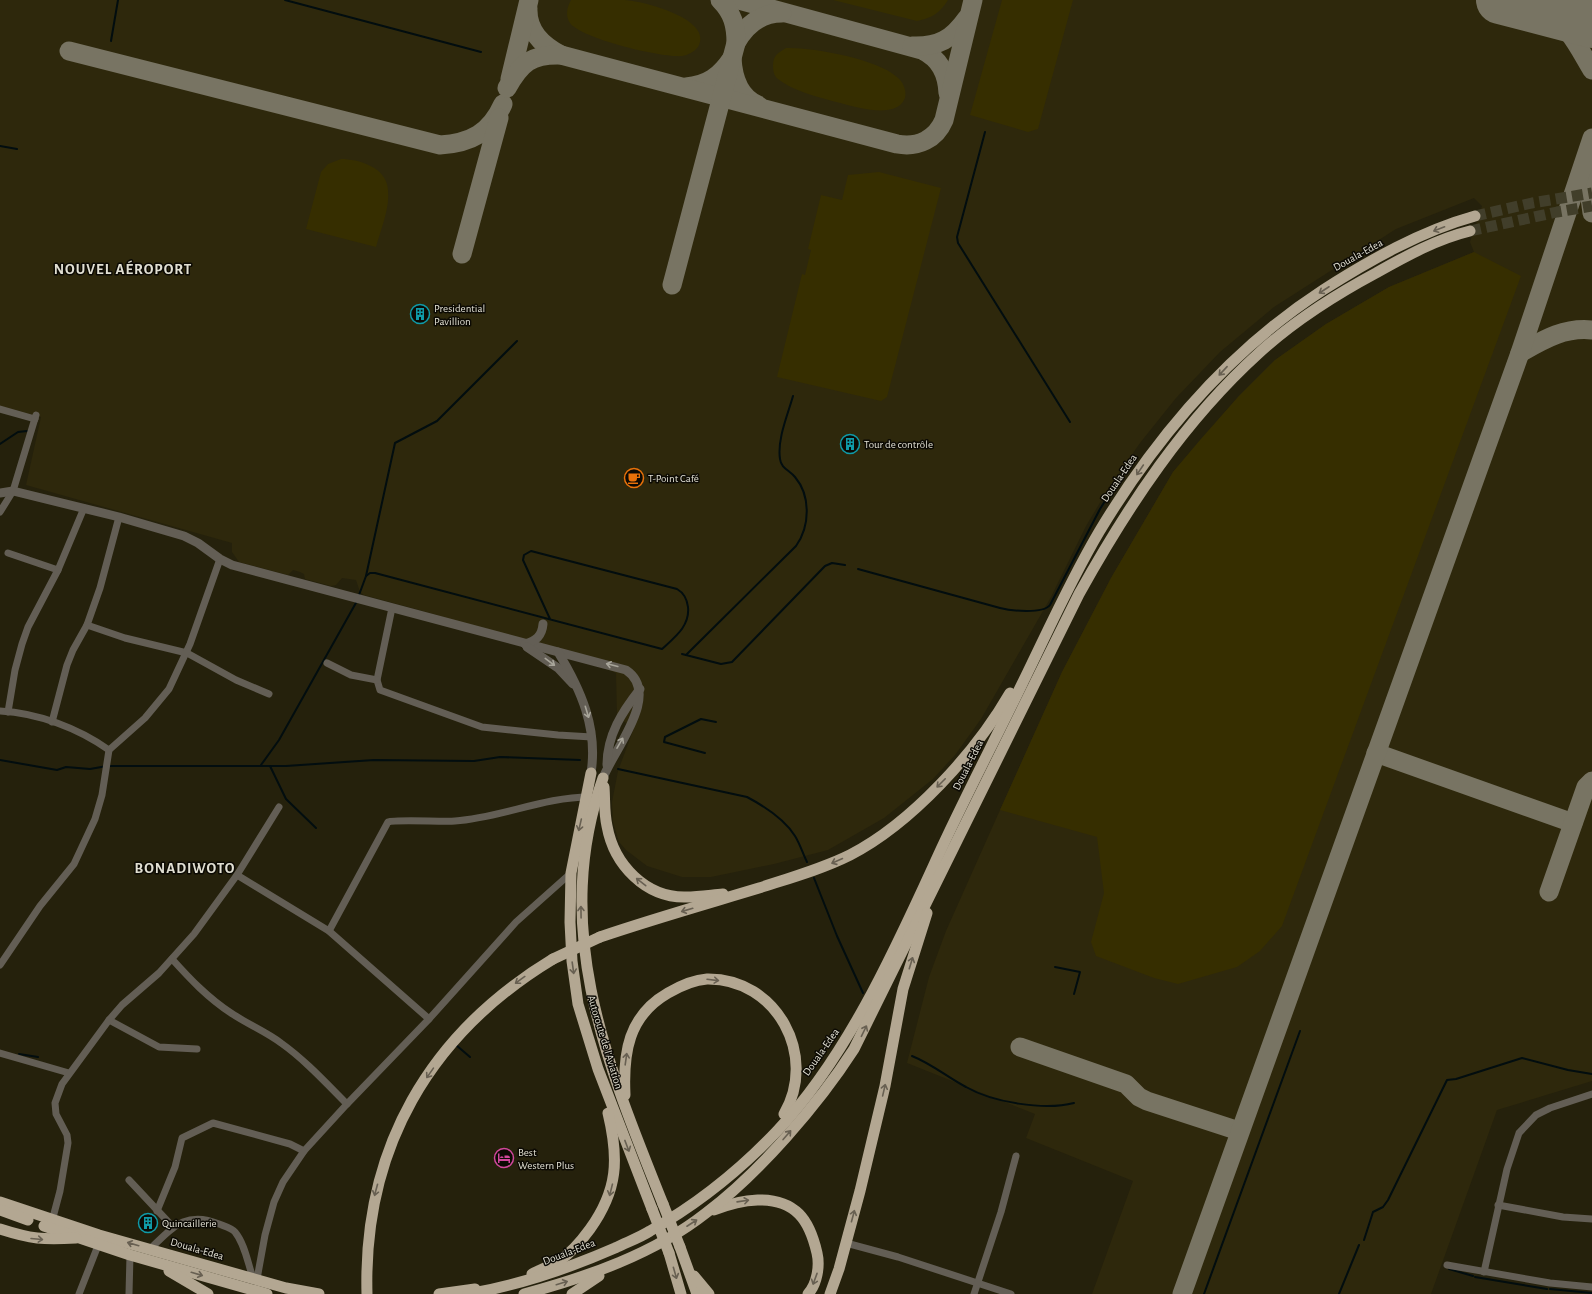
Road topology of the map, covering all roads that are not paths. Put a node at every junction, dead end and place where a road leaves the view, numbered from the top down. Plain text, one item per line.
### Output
1 (1476, 216) tunnel mouth
2 (1470, 231) tunnel mouth
3 (0, 409) edge
4 (13, 491) junction
5 (0, 493) edge
6 (84, 508) junction
7 (0, 512) edge
8 (120, 517) junction
9 (8, 553) dead end
10 (220, 559) junction
11 (58, 570) junction
12 (392, 608) junction
13 (543, 624) dead end
14 (1050, 625) junction
15 (86, 626) junction
16 (521, 643) junction
17 (558, 652) junction
18 (187, 653) junction
19 (327, 663) dead end
20 (377, 680) junction
21 (640, 689) junction
22 (269, 694) dead end
23 (581, 694) junction
24 (0, 711) edge
25 (8, 712) junction
26 (52, 722) junction
27 (592, 737) junction
28 (109, 750) junction
29 (591, 773) joint
30 (605, 773) junction
31 (592, 797) junction
32 (279, 807) dead end
33 (571, 873) junction
34 (237, 875) junction
35 (938, 881) junction
36 (746, 892) junction
37 (329, 931) junction
38 (172, 960) junction
39 (0, 965) edge
40 (429, 1019) junction
41 (109, 1020) junction
42 (197, 1049) dead end
43 (0, 1053) edge
44 (598, 1069) junction
45 (69, 1073) junction
46 (1592, 1094) edge
47 (346, 1104) junction
48 (626, 1112) junction
49 (304, 1151) junction
50 (1016, 1156) dead end
51 (745, 1163) junction
52 (129, 1180) dead end
53 (0, 1202) edge
54 (1498, 1205) junction
55 (0, 1210) edge
56 (157, 1212) junction
57 (706, 1214) junction
58 (1592, 1219) edge
59 (52, 1220) junction
60 (173, 1227) junction
61 (0, 1229) edge
62 (82, 1238) junction
63 (99, 1243) junction
64 (846, 1244) junction
65 (150, 1249) junction
66 (130, 1255) junction
67 (632, 1257) junction
68 (157, 1263) junction
69 (1447, 1265) dead end
70 (690, 1271) junction
71 (1484, 1272) junction
72 (255, 1279) junction
73 (977, 1283) junction
74 (1592, 1287) edge
75 (79, 1294) edge
76 (129, 1294) edge
77 (208, 1294) edge
78 (267, 1294) edge
79 (319, 1294) edge
80 (367, 1294) edge
81 (439, 1294) edge
82 (468, 1294) edge
83 (524, 1294) edge
84 (572, 1294) edge
85 (681, 1294) edge
86 (697, 1294) edge
87 (709, 1294) edge
88 (808, 1294) edge
89 (830, 1294) edge
90 (974, 1294) edge
91 (1011, 1294) edge

1 -> 14 highway, Douala-Edea
2 - 35 highway
3 - 4 street
4 - 5 street
4 - 6 street
4 - 7 street
6 - 8 street
6 - 11 street
8 - 10 street
8 - 15 street
9 - 11 street
10 - 12 street
10 - 18 street
11 - 25 street
12 - 16 street
12 - 20 street
13 - 16 street
14 -> 36 highway
14 - 51 highway, Douala-Edea
15 - 18 street
15 - 26 street
16 - 17 street
16 -> 23 street
21 -> 17 street
17 - 23 street, Autoroute de l'Aviation
18 - 22 street
18 - 28 street
19 - 20 street
20 - 27 street
30 -> 21 street, Autoroute de l'Aviation
21 - 30 street
23 -> 27 street, Autoroute de l'Aviation
24 - 25 street
25 - 26 street
26 - 28 street
27 - 29 street, Autoroute de l'Aviation
28 - 39 street
29 - 31 highway, Autoroute de l'Aviation
30 - 31 highway, Autoroute de l'Aviation
36 -> 30 highway
31 -> 33 highway, Autoroute de l'Aviation
31 - 37 street
48 -> 31 highway, Autoroute de l'Aviation
32 - 34 street
33 - 40 street
33 -> 44 highway, Autoroute de l'Aviation
34 - 37 street
34 - 38 street
57 -> 35 highway
64 -> 35 highway
36 -> 80 highway, bridge
37 - 40 street
38 - 41 street
38 - 47 street
40 - 47 street
41 - 42 street
41 - 45 street
43 - 45 street
44 -> 81 highway
44 -> 85 highway, Autoroute de l'Aviation, bridge
45 - 59 street
46 - 54 street
47 - 49 street
48 -> 51 highway
48 - 70 highway, Autoroute de l'Aviation, bridge
49 - 56 street
49 - 72 street
50 - 73 street
51 - 82 highway, Douala-Edea
52 - 56 street
53 - 59 highway, Douala-Edea
54 - 58 street
54 - 71 street
55 - 62 highway
56 - 60 street
67 -> 57 highway
57 -> 88 highway
65 -> 59 highway, Douala-Edea
60 - 65 street
60 - 72 street
61 -> 62 highway
62 - 63 highway
63 - 66 highway
63 - 75 street
64 - 73 street
64 - 89 highway
65 - 72 highway, Douala-Edea
66 - 68 highway
66 - 76 street
83 -> 67 highway
67 - 84 highway
68 - 77 highway
68 -> 78 highway
69 - 71 street
70 - 86 highway, Autoroute de l'Aviation
70 - 87 highway
71 - 74 street
72 - 79 highway, Douala-Edea
73 - 90 street
73 - 91 street

